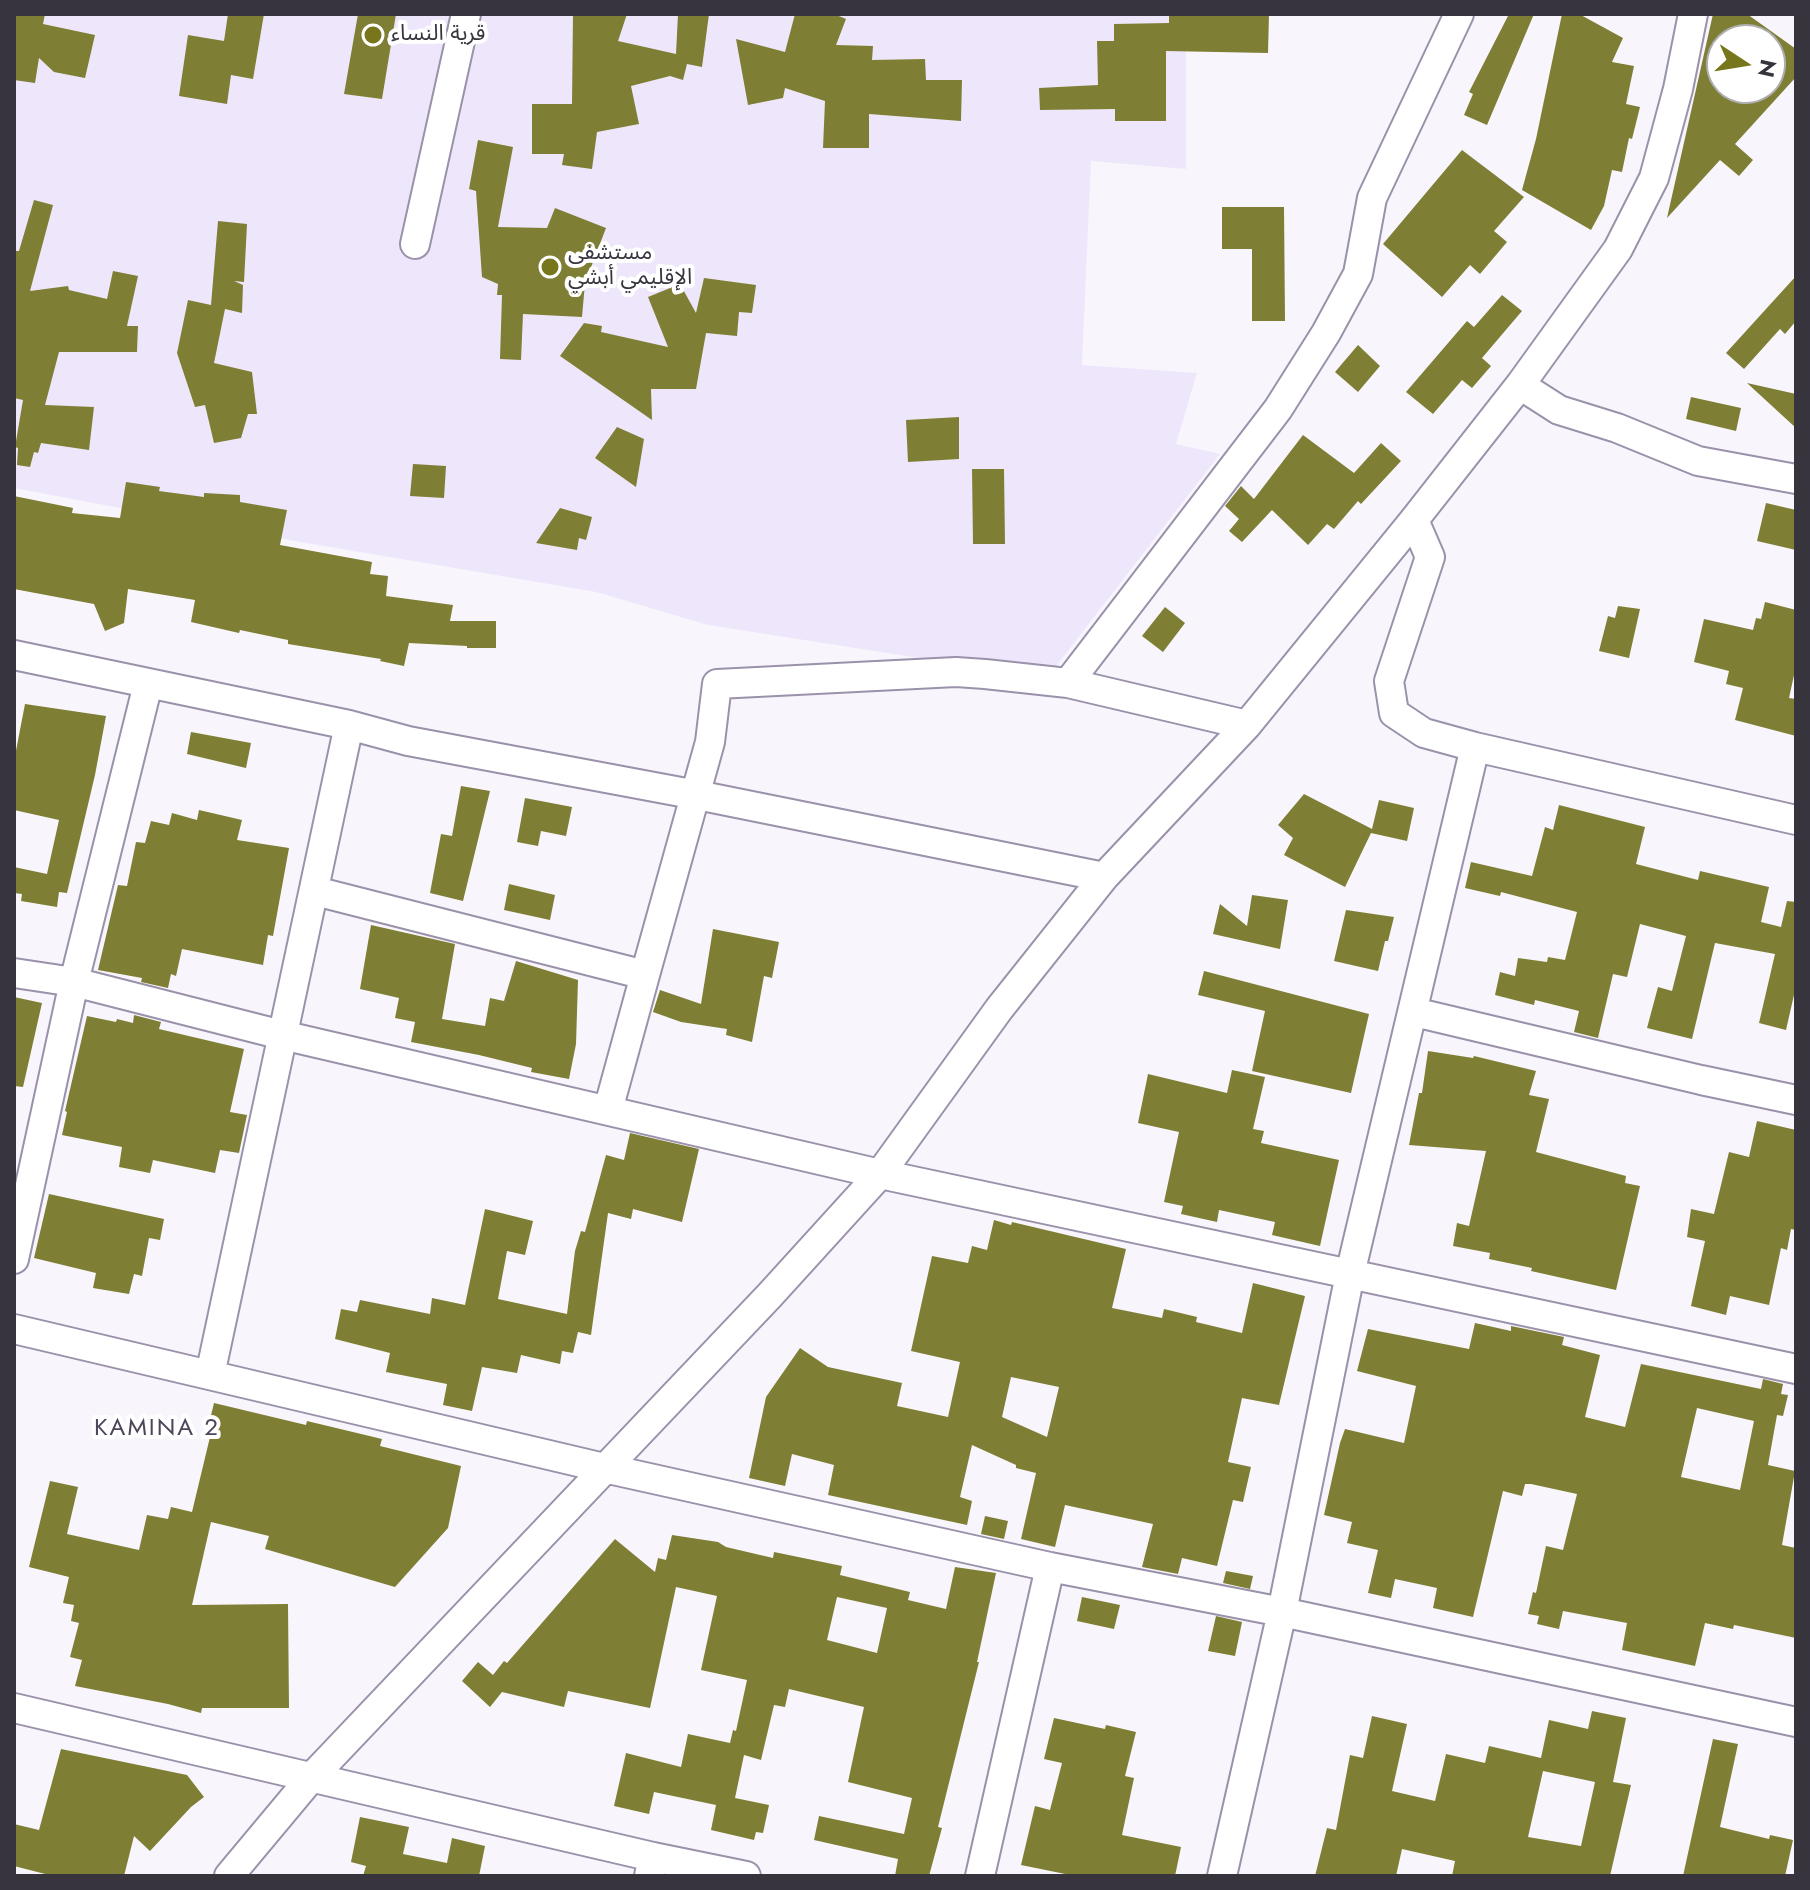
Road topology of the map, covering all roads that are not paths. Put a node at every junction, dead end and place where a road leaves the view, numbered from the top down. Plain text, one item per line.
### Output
1 (466, 14) edge
2 (1459, 14) edge
3 (1693, 14) edge
4 (415, 244) dead end
5 (1520, 385) junction
6 (1796, 479) edge
7 (1414, 520) junction
8 (14, 655) edge
9 (1068, 683) junction
10 (148, 684) junction
11 (349, 725) junction
12 (1247, 725) junction
13 (1475, 747) junction
14 (697, 795) junction
15 (1796, 820) edge
16 (1104, 877) junction
17 (315, 891) junction
18 (14, 973) edge
19 (645, 975) junction
20 (74, 982) junction
21 (1414, 1012) junction
22 (282, 1035) junction
23 (1796, 1100) edge
24 (608, 1110) junction
25 (880, 1174) junction
26 (14, 1259) edge
27 (1350, 1274) junction
28 (14, 1329) edge
29 (1796, 1369) edge
30 (210, 1375) junction
31 (604, 1468) junction
32 (1050, 1567) junction
33 (1282, 1612) junction
34 (14, 1708) edge
35 (1796, 1722) edge
36 (310, 1779) junction
37 (651, 1867) edge
38 (229, 1876) edge
39 (746, 1876) edge
40 (980, 1876) edge
41 (1222, 1876) edge

1 - 4 street
2 - 9 street
3 - 5 street
5 - 6 street
5 - 7 street
7 - 12 street
7 - 13 street
8 - 10 street
9 - 12 street
9 - 14 street
10 - 11 street
10 - 20 street
11 - 14 street
11 - 17 street
12 - 16 street
13 - 15 street
13 - 21 street
14 - 16 street
14 - 19 street
16 - 25 street
17 - 19 street
17 - 22 street
18 - 20 street
19 - 24 street
20 - 22 street
20 - 26 street
21 - 23 street
21 - 27 street
22 - 24 street
22 - 30 street
24 - 25 street
25 - 27 street
25 - 31 street
27 - 29 street
27 - 33 street
28 - 30 street
30 - 31 street
31 - 32 street
31 - 36 street
32 - 33 street
32 - 40 street
33 - 35 street
33 - 41 street
34 - 36 street
36 - 37 street
36 - 38 street
37 - 39 street

